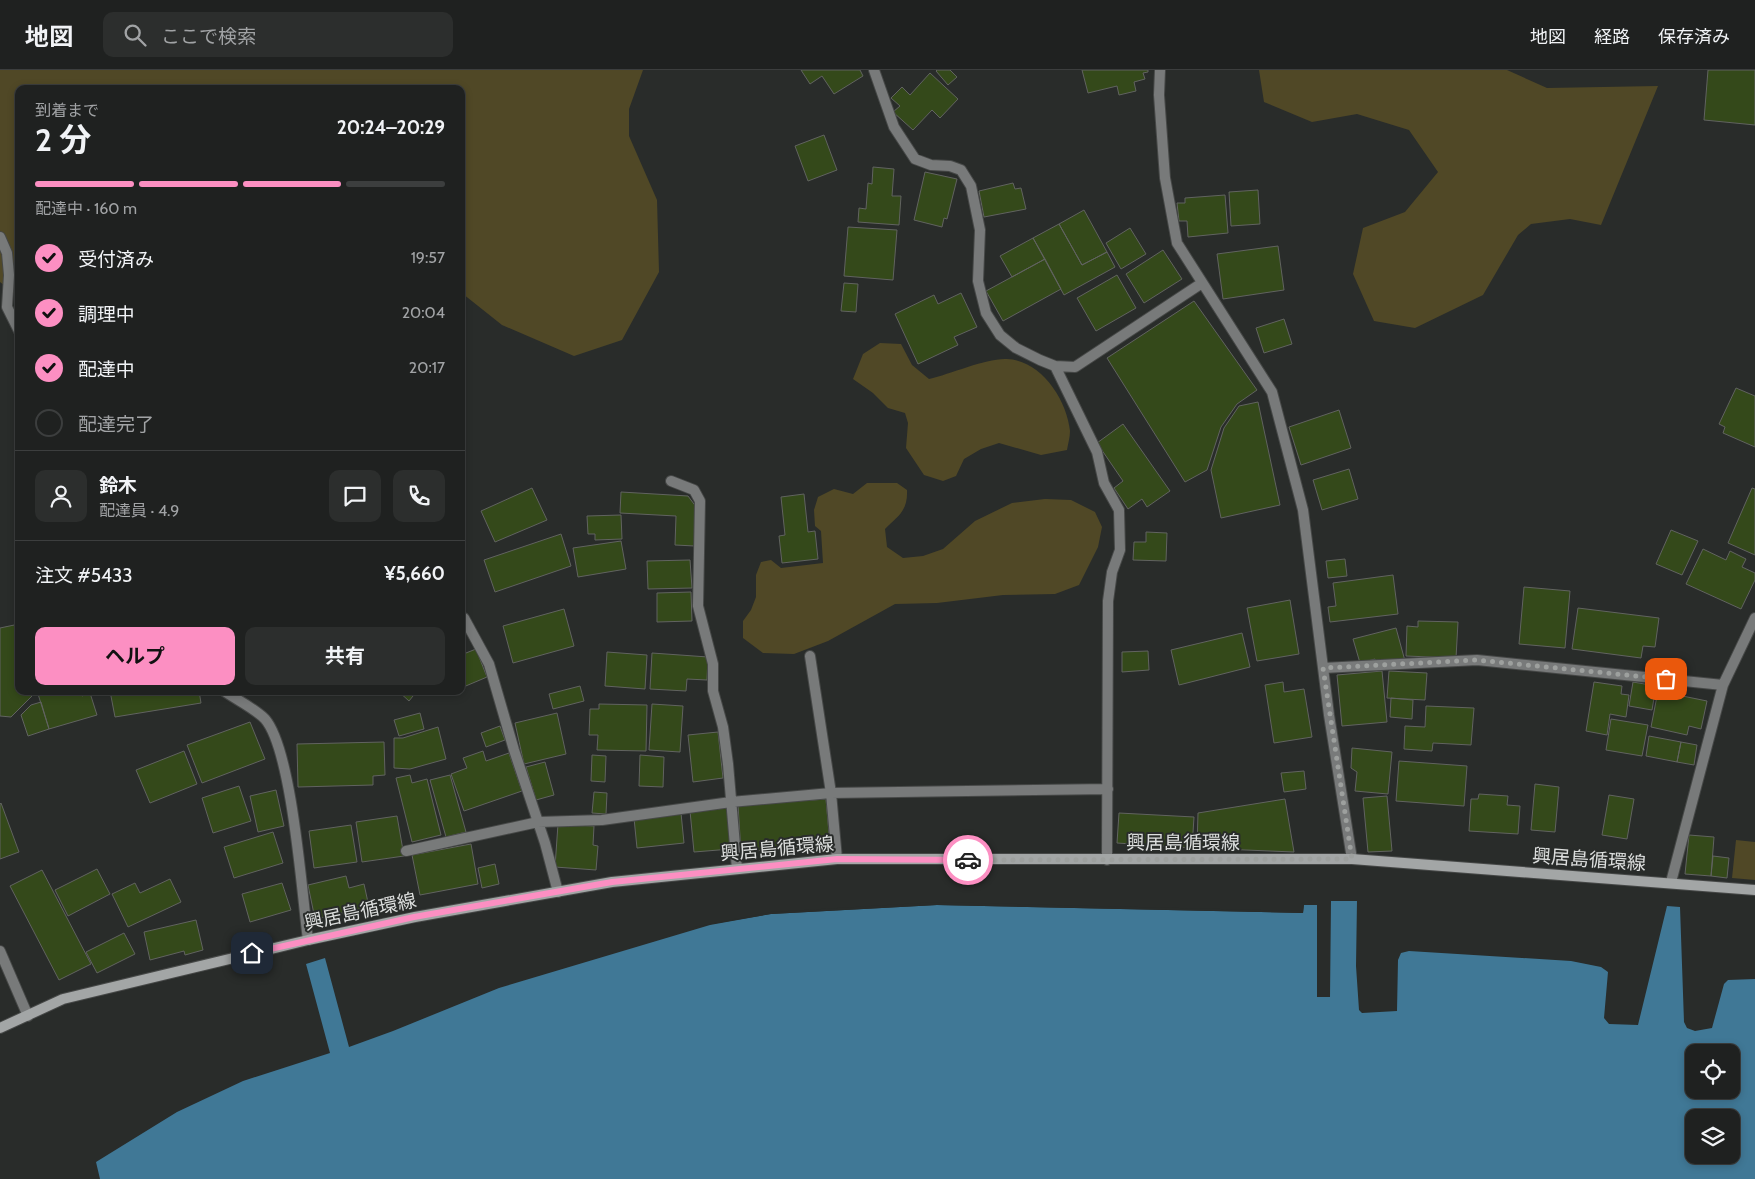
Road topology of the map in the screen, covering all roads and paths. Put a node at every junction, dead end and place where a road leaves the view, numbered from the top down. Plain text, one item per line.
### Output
1 (874, 70) edge
2 (1160, 70) edge
3 (0, 237) edge
4 (1202, 283) junction
5 (15, 323) edge
6 (1055, 366) junction
7 (671, 481) dead end
8 (1755, 618) edge
9 (465, 620) edge
10 (810, 656) dead end
11 (1323, 668) junction
12 (1723, 685) junction
13 (230, 695) edge
14 (1108, 789) junction
15 (831, 793) junction
16 (731, 802) junction
17 (538, 822) junction
18 (406, 851) dead end
19 (837, 859) junction
20 (1352, 859) junction
21 (1108, 860) junction
22 (737, 869) junction
23 (1671, 882) junction
24 (1755, 890) edge
25 (558, 892) junction
26 (308, 940) junction
27 (0, 951) edge
28 (28, 1016) junction
29 (0, 1028) edge

1 - 6 street
2 - 4 street
3 - 5 street
4 - 6 street
4 - 11 street
6 - 14 street
7 - 16 street
8 - 12 street
9 - 17 street
10 - 15 street
11 - 12 street
11 - 20 street
12 - 23 street
13 - 26 street
14 - 15 street
14 - 21 street
15 - 16 street
15 - 19 street
16 - 17 street
16 - 22 street
17 - 18 street
17 - 25 street
19 - 21 main road, 興居島循環線
19 - 22 main road, 興居島循環線
20 - 21 main road, 興居島循環線
20 - 23 main road, 興居島循環線
22 - 25 main road, 興居島循環線
23 - 24 main road, 興居島循環線
25 - 26 main road, 興居島循環線
26 - 28 main road, 興居島循環線
27 - 28 street
28 - 29 main road, 興居島循環線

